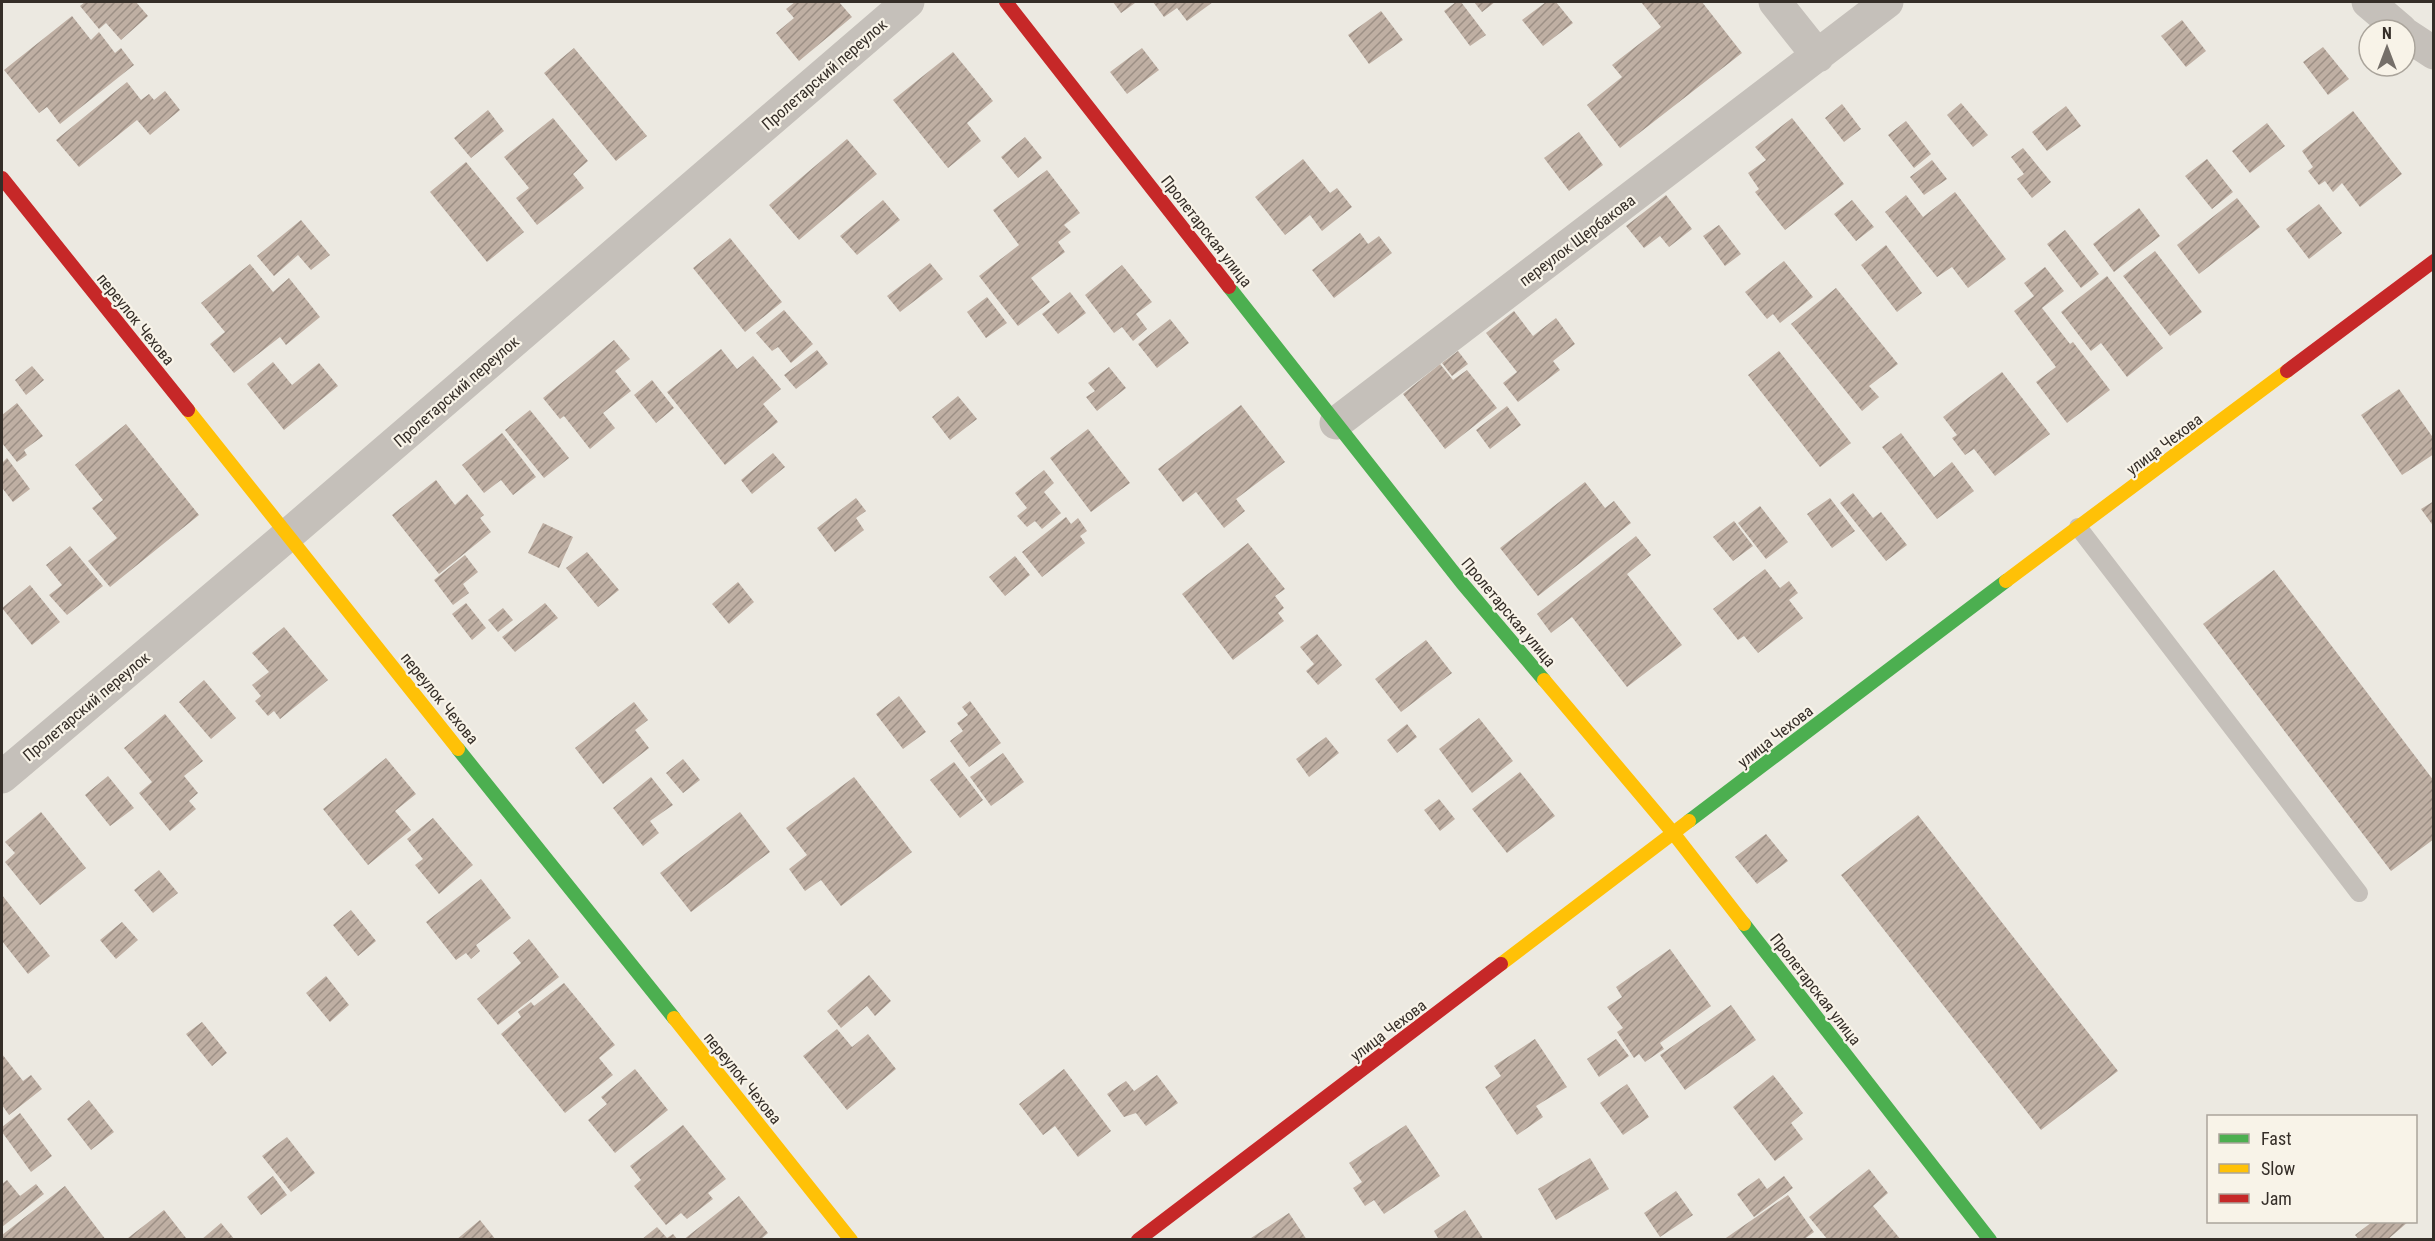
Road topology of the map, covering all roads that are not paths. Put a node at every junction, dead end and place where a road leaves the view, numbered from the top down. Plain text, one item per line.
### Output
1 (908, 2) edge
2 (1006, 2) edge
3 (1775, 2) edge
4 (1887, 2) edge
5 (2368, 2) edge
6 (2387, 18) edge
7 (2417, 42) edge
8 (2433, 53) edge
9 (1818, 56) junction
10 (2, 178) edge
11 (2433, 261) edge
12 (1336, 423) junction
13 (2078, 527) junction
14 (288, 535) junction
15 (2, 777) edge
16 (1674, 834) junction
17 (2359, 893) dead end
18 (851, 1239) edge
19 (1138, 1239) edge
20 (1990, 1239) edge

1 - 14 street, Пролетарский переулок
2 - 12 street, Пролетарская улица
3 - 9 street
4 - 9 street, переулок Щербакова
5 - 6 street
7 - 8 street
9 - 12 street, переулок Щербакова
10 - 14 street, переулок Чехова
11 - 13 street, улица Чехова
12 - 16 street, Пролетарская улица
13 - 16 street, улица Чехова
13 - 17 lane
14 - 15 street, Пролетарский переулок
14 - 18 street, переулок Чехова
16 - 19 street, улица Чехова
16 - 20 street, Пролетарская улица

